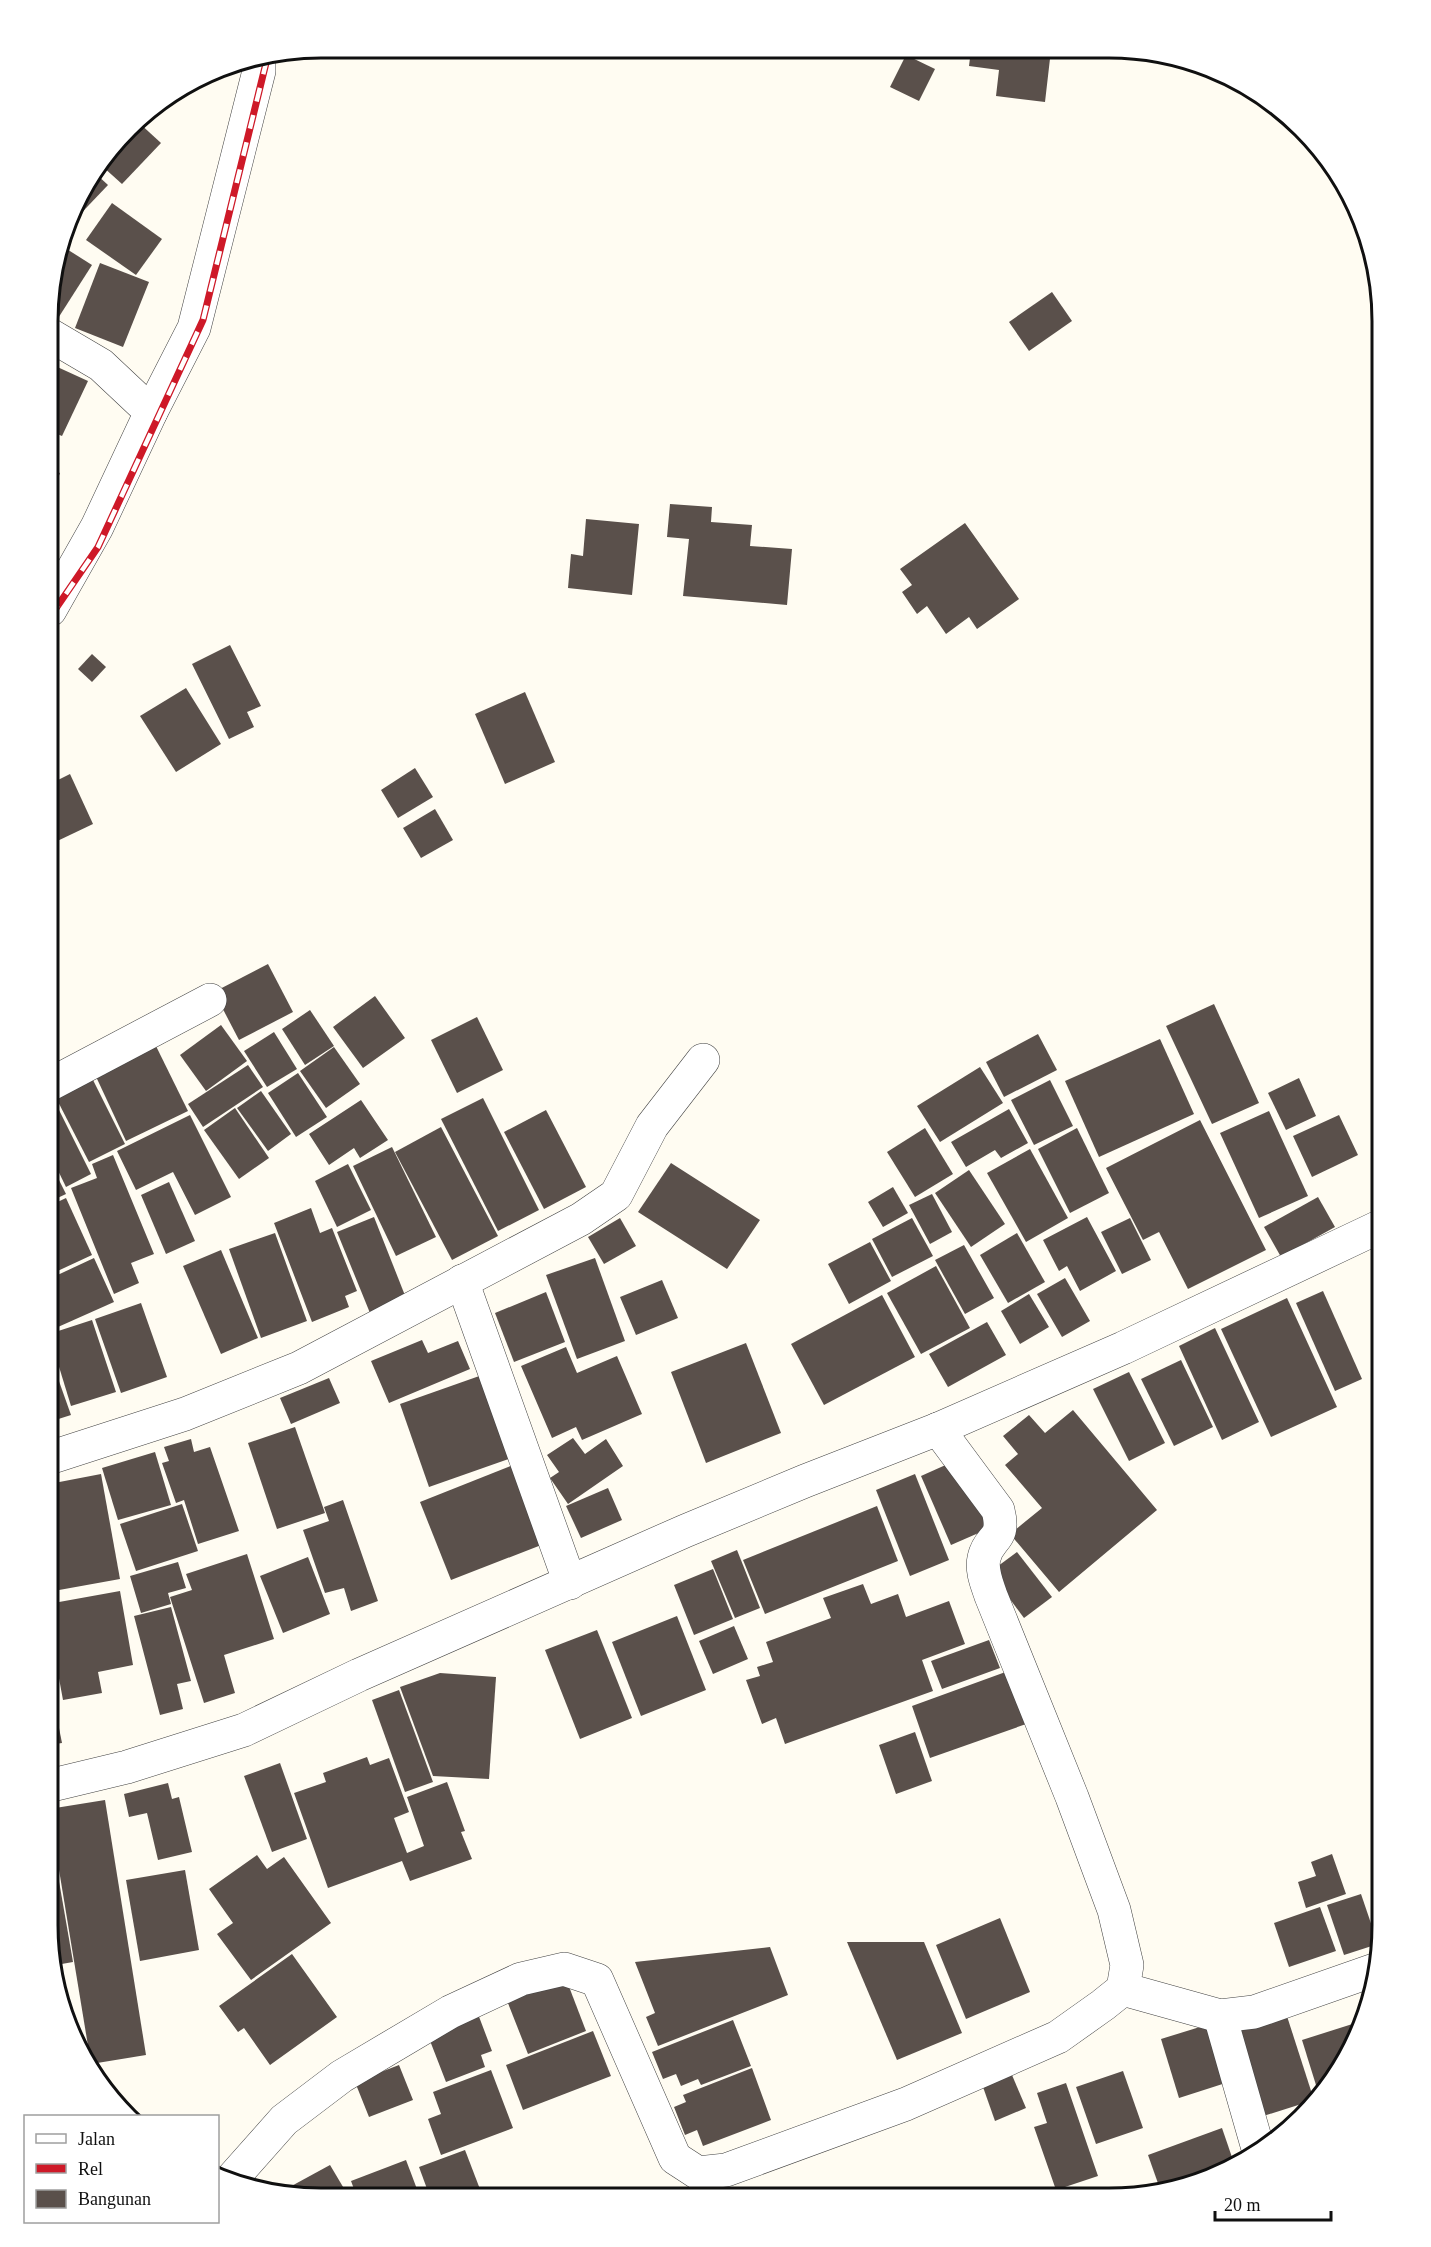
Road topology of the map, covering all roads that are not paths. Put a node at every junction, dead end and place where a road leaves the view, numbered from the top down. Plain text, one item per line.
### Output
1 (259, 66) edge
2 (58, 340) edge
3 (151, 412) junction
4 (58, 596) edge
5 (210, 1000) dead end
6 (703, 1060) dead end
7 (58, 1080) edge
8 (1372, 1230) edge
9 (462, 1281) junction
10 (938, 1429) junction
11 (58, 1455) edge
12 (570, 1583) junction
13 (58, 1784) edge
14 (1368, 1972) edge
15 (1123, 1989) junction
16 (1220, 2016) junction
17 (1257, 2144) edge
18 (236, 2175) edge

1 - 3 street
2 - 3 street
3 - 4 street
5 - 7 street
6 - 9 street
8 - 10 street
9 - 11 street
9 - 12 street
10 - 12 street
10 - 15 street
12 - 13 street
14 - 16 street
15 - 16 street
15 - 18 street
16 - 17 street

